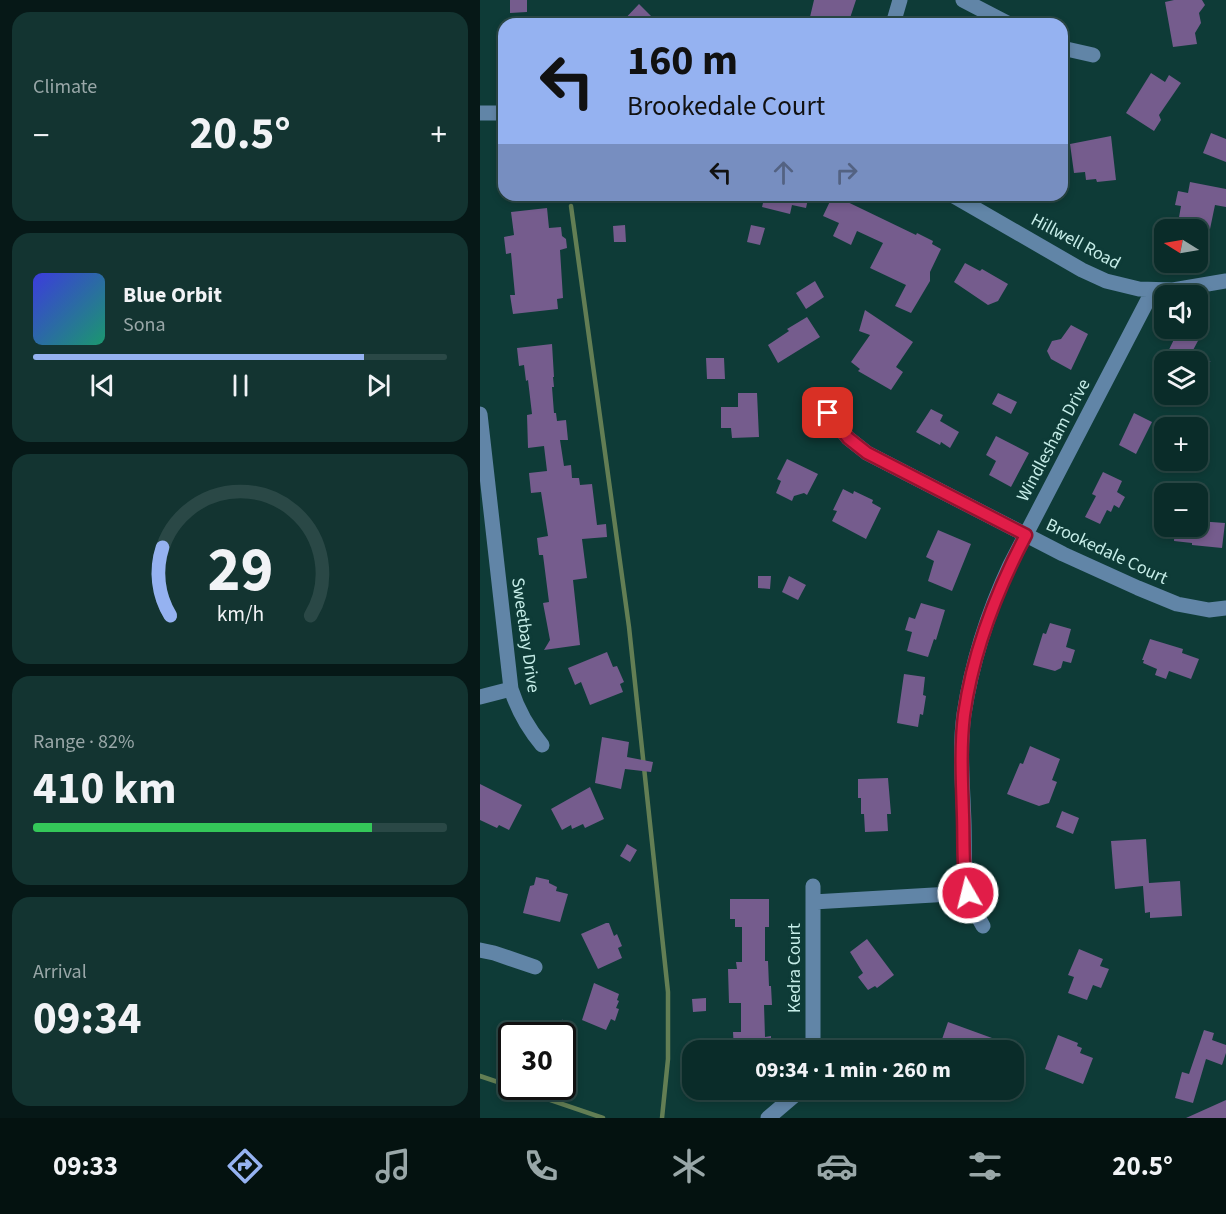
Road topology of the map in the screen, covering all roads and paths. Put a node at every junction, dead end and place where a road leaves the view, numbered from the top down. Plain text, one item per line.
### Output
1 (900, 0) edge
2 (963, 0) edge
3 (894, 18) edge
4 (998, 18) edge
5 (1068, 49) edge
6 (1093, 55) dead end
7 (480, 113) edge
8 (498, 113) edge
9 (962, 201) edge
10 (1226, 281) edge
11 (1153, 290) junction
12 (828, 413) dead end
13 (480, 414) edge
14 (1026, 535) junction
15 (1226, 608) edge
16 (511, 689) junction
17 (480, 697) edge
18 (542, 745) dead end
19 (968, 893) junction
20 (983, 927) dead end
21 (480, 950) edge
22 (535, 967) dead end
23 (813, 1040) edge
24 (789, 1100) edge
25 (768, 1118) edge

1 - 3 street
2 - 4 street
5 - 6 street
7 - 8 street
9 - 11 street, Hillwell Road
10 - 11 street, Hillwell Road
11 - 14 street, Windlesham Drive
12 - 14 street, Brookedale Court
13 - 16 street, Sweetbay Drive
14 - 15 street, Brookedale Court
14 - 19 street, Windlesham Drive
16 - 17 street
16 - 18 street, Sweetbay Drive
19 - 20 street, Windlesham Drive
19 - 23 street, Kedra Court
21 - 22 street
24 - 25 street

